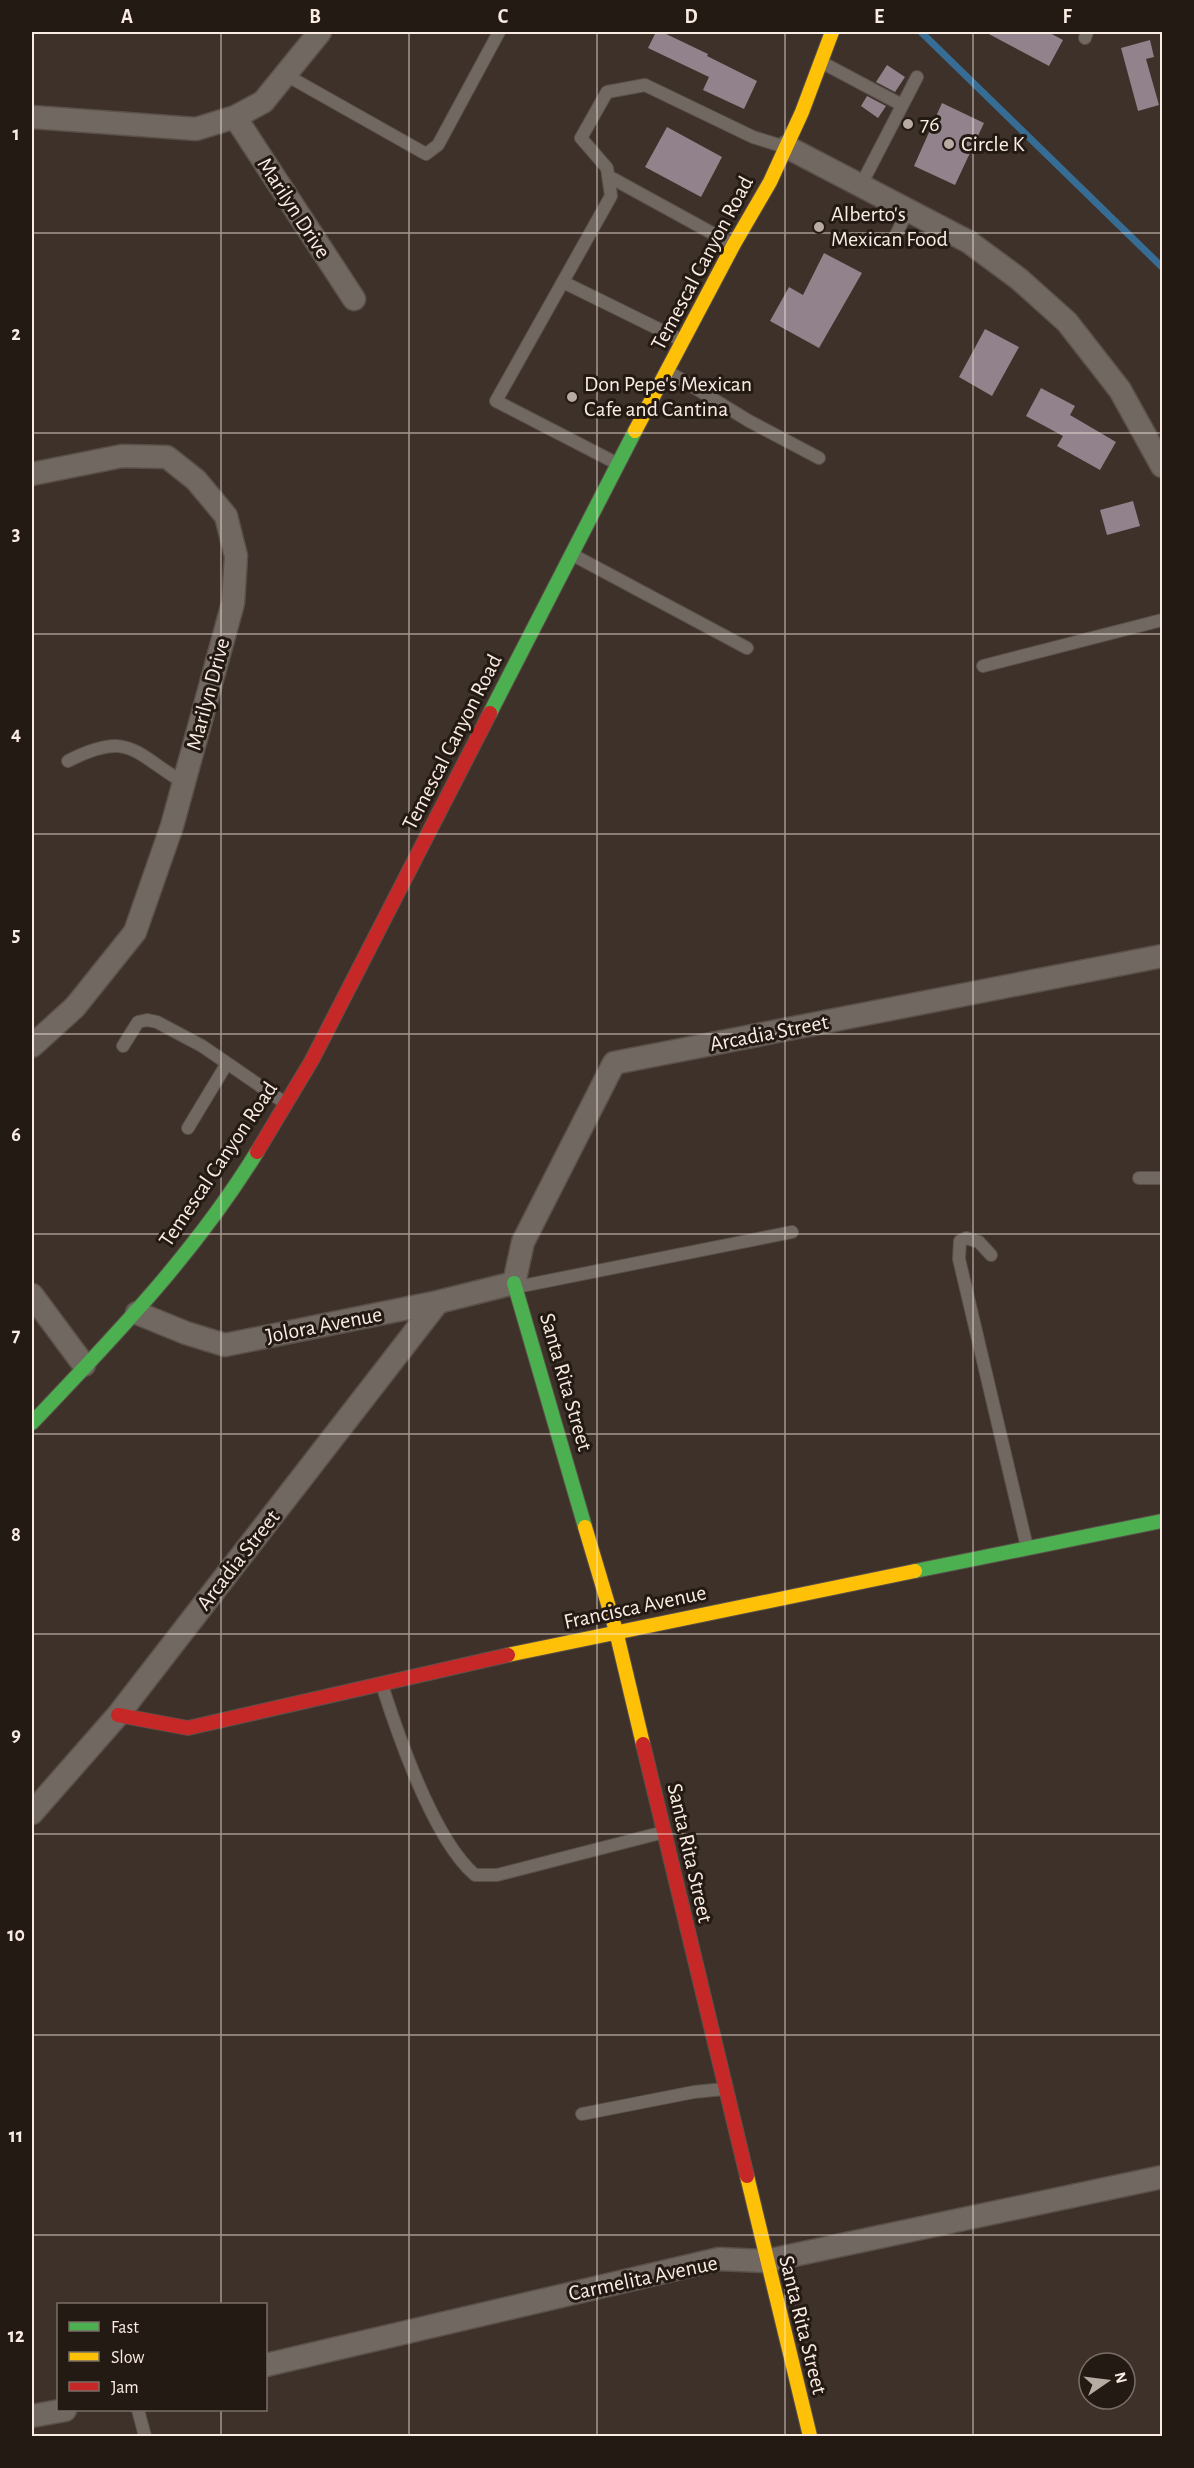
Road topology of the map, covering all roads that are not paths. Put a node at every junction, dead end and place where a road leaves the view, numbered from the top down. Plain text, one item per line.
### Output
1 (320, 32) edge
2 (499, 32) edge
3 (832, 32) edge
4 (821, 62) junction
5 (286, 75) junction
6 (917, 77) dead end
7 (902, 105) junction
8 (32, 117) edge
9 (235, 117) junction
10 (787, 147) junction
11 (608, 176) junction
12 (861, 185) junction
13 (908, 210) junction
14 (894, 239) dead end
15 (734, 244) junction
16 (563, 282) junction
17 (354, 299) dead end
18 (683, 342) junction
19 (668, 372) junction
20 (819, 458) dead end
21 (1162, 462) edge
22 (618, 464) junction
23 (32, 474) edge
24 (572, 554) junction
25 (1162, 620) edge
26 (747, 648) dead end
27 (983, 666) dead end
28 (68, 761) dead end
29 (184, 783) junction
30 (1162, 956) edge
31 (32, 1046) edge
32 (123, 1046) dead end
33 (226, 1065) junction
34 (286, 1103) junction
35 (188, 1128) dead end
36 (1139, 1178) dead end
37 (1162, 1178) edge
38 (792, 1233) dead end
39 (991, 1254) dead end
40 (515, 1285) junction
41 (32, 1295) edge
42 (438, 1302) junction
43 (137, 1313) junction
44 (84, 1365) junction
45 (60, 1391) junction
46 (32, 1397) edge
47 (32, 1423) edge
48 (1162, 1521) edge
49 (1027, 1548) junction
50 (616, 1631) junction
51 (382, 1684) junction
52 (118, 1715) junction
53 (32, 1813) edge
54 (664, 1832) junction
55 (725, 2089) junction
56 (582, 2114) dead end
57 (1162, 2177) edge
58 (766, 2261) junction
59 (267, 2365) edge
60 (57, 2411) edge
61 (139, 2411) edge
62 (32, 2416) edge
63 (145, 2436) edge
64 (810, 2436) edge

1 - 5 street
2 - 5 lane
3 - 4 street, Temescal Canyon Road
4 - 7 lane
4 - 10 street, Temescal Canyon Road
5 - 9 street
6 - 7 lane
7 - 12 lane
8 - 9 street
9 - 17 street, Marilyn Drive
10 - 11 lane
10 - 12 street
10 - 15 street, Temescal Canyon Road
11 - 15 lane
11 - 16 lane
12 - 13 street
13 - 14 lane
13 - 21 street
15 - 18 street, Temescal Canyon Road
16 - 18 lane
16 - 22 lane
18 - 19 street, Temescal Canyon Road
19 - 20 lane
19 - 22 street, Temescal Canyon Road
22 - 24 street, Temescal Canyon Road
23 - 29 street, Marilyn Drive
24 - 26 lane
24 - 34 street, Temescal Canyon Road
25 - 27 lane
28 - 29 lane
29 - 31 street, Marilyn Drive
30 - 40 street, Arcadia Street
32 - 33 lane
33 - 34 lane
33 - 35 lane
34 - 43 street, Temescal Canyon Road
36 - 37 lane
38 - 40 lane
39 - 49 lane
40 - 42 street, Jolora Avenue
40 - 50 street, Santa Rita Street
41 - 44 street
42 - 43 street, Jolora Avenue
42 - 52 street, Arcadia Street
43 - 44 street, Temescal Canyon Road
44 - 45 street, Temescal Canyon Road
45 - 46 street
45 - 47 street, Temescal Canyon Road
48 - 49 street, Francisca Avenue
49 - 50 street, Francisca Avenue
50 - 51 street, Francisca Avenue
50 - 54 street, Santa Rita Street
51 - 52 street, Francisca Avenue
51 - 54 lane
52 - 53 street, Arcadia Street
54 - 55 street, Santa Rita Street
55 - 56 lane
55 - 58 street, Santa Rita Street
57 - 58 street, Carmelita Avenue
58 - 59 street, Carmelita Avenue
58 - 64 street, Santa Rita Street
60 - 62 street
61 - 63 lane

